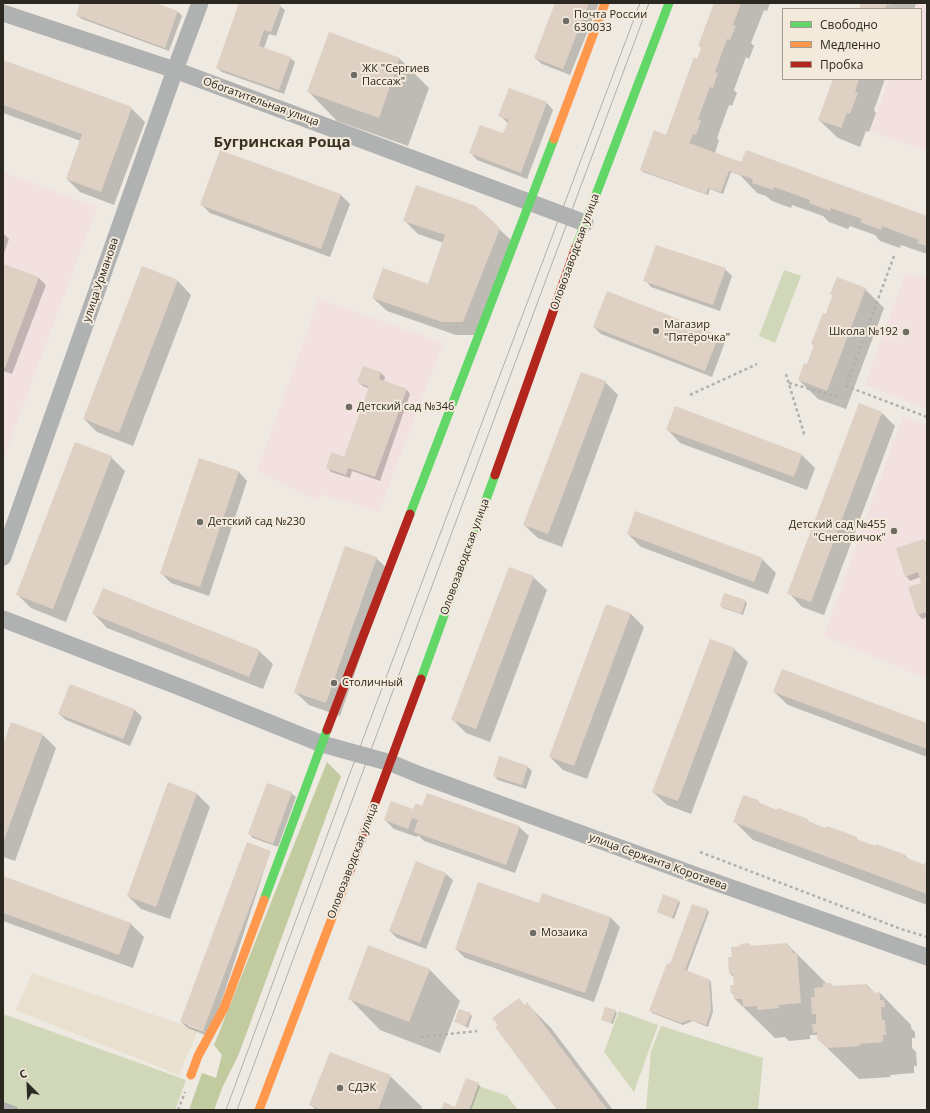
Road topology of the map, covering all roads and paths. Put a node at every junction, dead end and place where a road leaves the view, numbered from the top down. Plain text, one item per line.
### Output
1 (200, 3) edge
2 (605, 3) edge
3 (669, 3) edge
4 (3, 12) edge
5 (175, 70) junction
6 (530, 202) junction
7 (585, 223) junction
8 (894, 256) dead end
9 (757, 364) dead end
10 (786, 374) dead end
11 (789, 383) junction
12 (690, 395) dead end
13 (841, 398) dead end
14 (927, 417) edge
15 (805, 437) dead end
16 (3, 557) edge
17 (3, 619) edge
18 (322, 744) junction
19 (391, 762) junction
20 (700, 852) dead end
21 (927, 937) edge
22 (927, 957) edge
23 (477, 1031) dead end
24 (420, 1037) dead end
25 (191, 1075) dead end
26 (3, 1106) edge
27 (14, 1110) edge
28 (259, 1110) edge

1 - 5 street, улица Урманова
2 - 6 street
3 - 7 street, Оловозаводская улица
4 - 5 street, Обогатительная улица
5 - 6 street, Обогатительная улица
5 - 16 street, улица Урманова
6 - 7 street, Обогатительная улица
6 - 18 street
7 - 19 street, Оловозаводская улица
8 - 14 path
9 - 12 path
10 - 11 path
11 - 13 path
11 - 15 path
17 - 18 street, улица Сержанта Коротаева
18 - 19 street, улица Сержанта Коротаева
18 - 25 street
19 - 22 street, улица Сержанта Коротаева
19 - 28 street, Оловозаводская улица
20 - 21 path
23 - 24 path
26 - 27 lane

